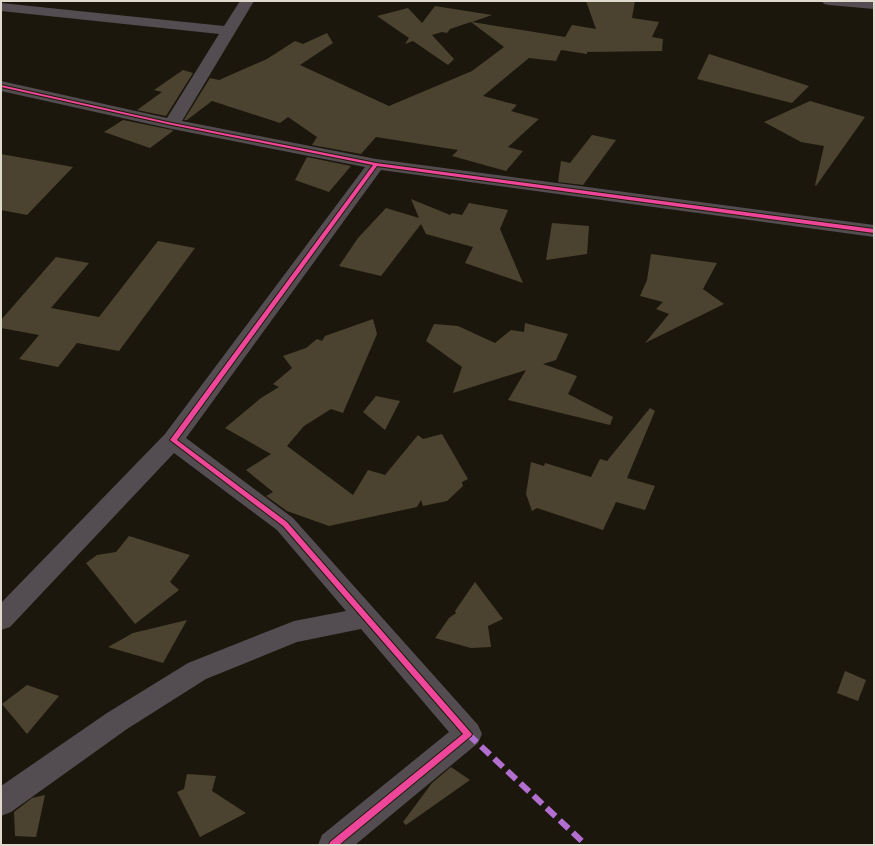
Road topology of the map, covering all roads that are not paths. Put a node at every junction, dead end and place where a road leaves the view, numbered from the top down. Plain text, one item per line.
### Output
1 (247, 1) edge
2 (831, 1) edge
3 (874, 5) edge
4 (1, 7) edge
5 (228, 31) junction
6 (1, 86) edge
7 (172, 124) junction
8 (376, 164) junction
9 (874, 231) edge
10 (173, 440) junction
11 (366, 618) junction
12 (1, 620) edge
13 (1, 803) edge
14 (333, 845) edge

1 - 5 street
2 - 3 street
4 - 5 street
5 - 7 street
6 - 7 street
7 - 8 street
8 - 9 street
8 - 10 street
10 - 11 street
10 - 12 street
11 - 13 street
11 - 14 street

